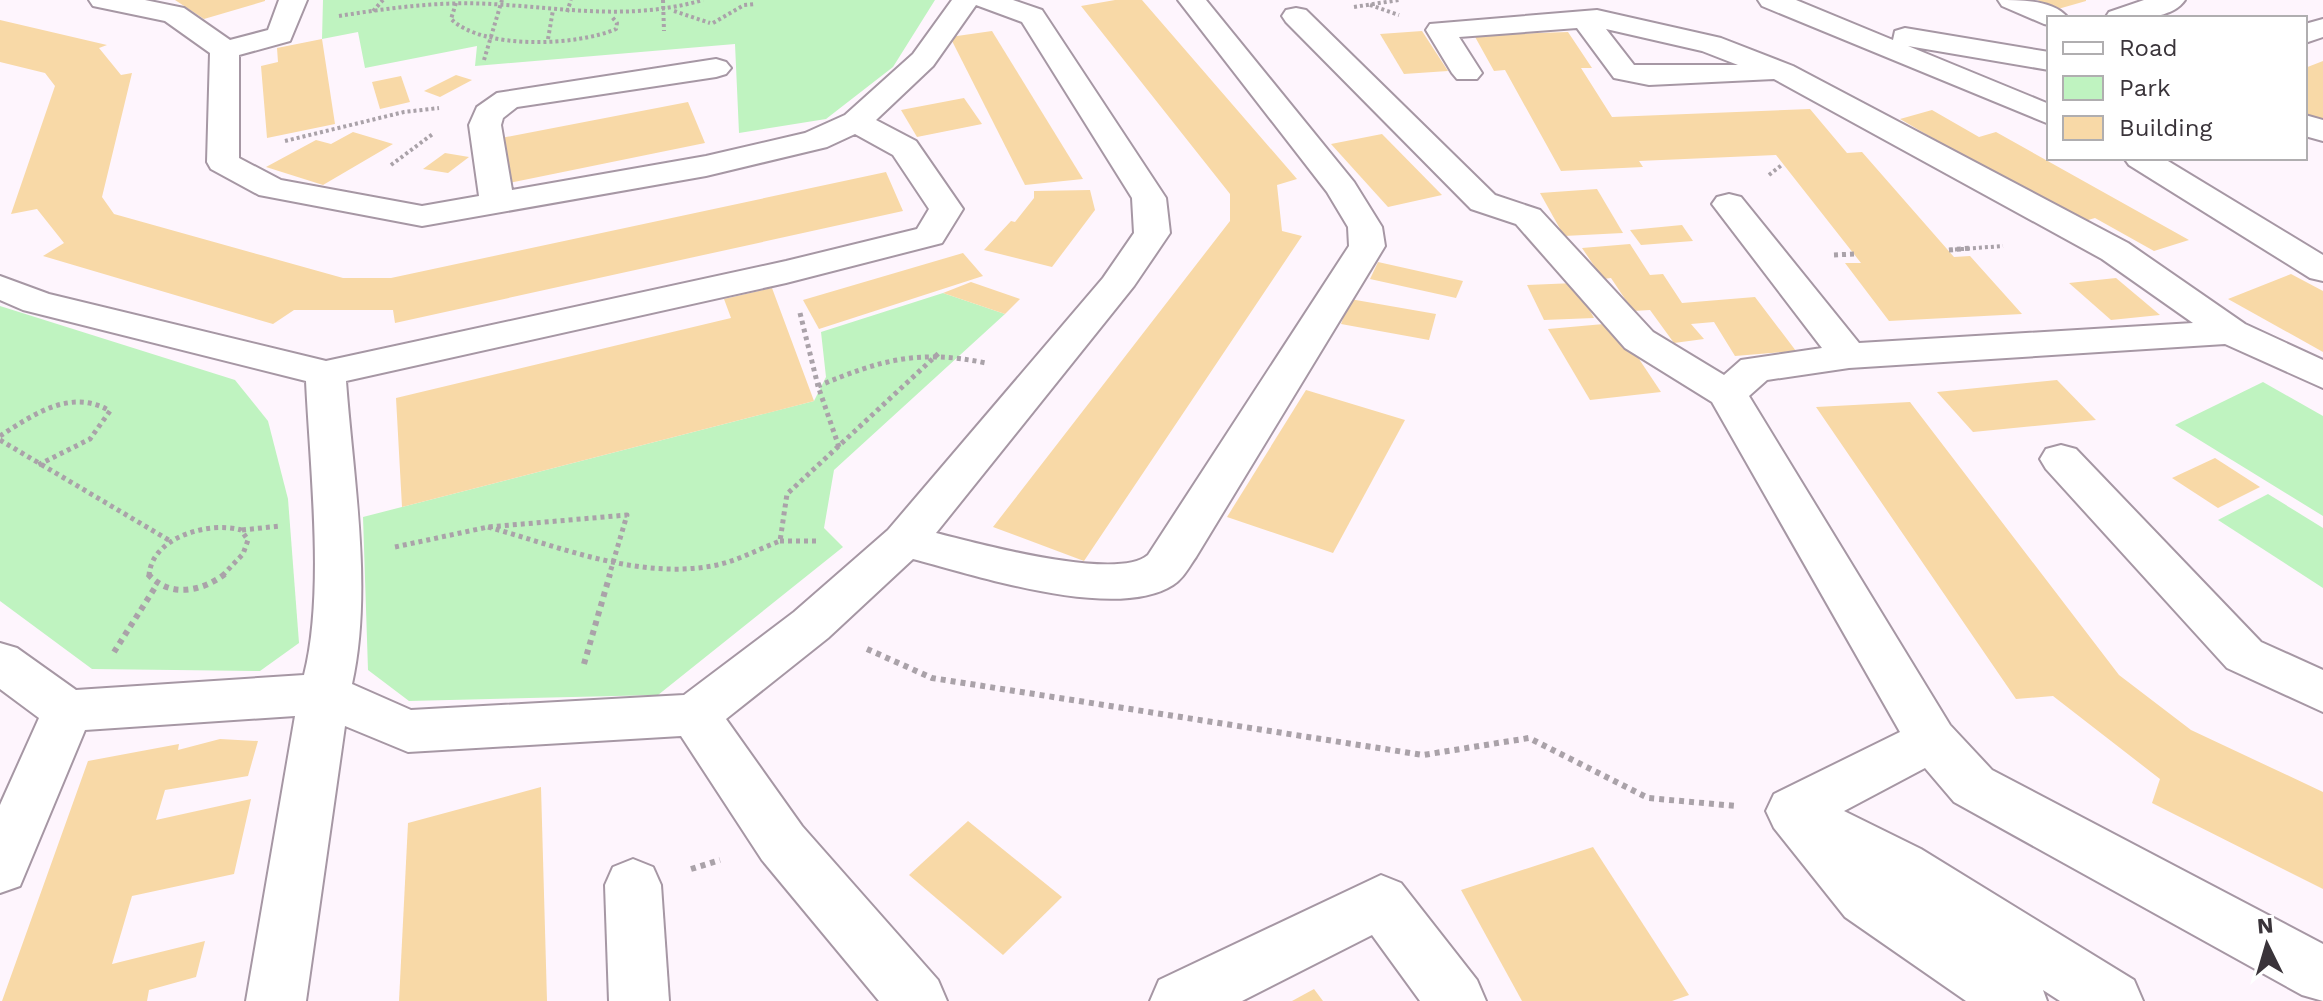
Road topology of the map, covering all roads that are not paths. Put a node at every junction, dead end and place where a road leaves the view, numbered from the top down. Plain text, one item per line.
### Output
1 (103, 0) edge
2 (966, 0) edge
3 (1047, 0) edge
4 (1192, 0) edge
5 (1772, 0) edge
6 (2012, 0) edge
7 (2171, 0) edge
8 (998, 4) edge
9 (288, 13) edge
10 (1296, 16) dead end
11 (2049, 16) edge
12 (2125, 16) edge
13 (1585, 19) junction
14 (1823, 23) junction
15 (225, 50) junction
16 (2047, 61) edge
17 (716, 68) dead end
18 (1783, 72) junction
19 (1467, 73) dead end
20 (2047, 114) edge
21 (856, 122) junction
22 (2143, 160) edge
23 (497, 203) junction
24 (1729, 204) dead end
25 (2323, 270) edge
26 (0, 287) edge
27 (2231, 332) junction
28 (1849, 356) junction
29 (326, 373) junction
30 (2323, 375) edge
31 (1727, 394) junction
32 (2061, 459) dead end
33 (904, 541) junction
34 (0, 662) edge
35 (2323, 692) edge
36 (324, 694) junction
37 (67, 711) junction
38 (695, 715) junction
39 (1932, 740) junction
40 (1793, 811) junction
41 (0, 868) edge
42 (654, 879) road end
43 (2323, 975) edge
44 (276, 1001) edge
45 (639, 1001) edge
46 (917, 1001) edge
47 (1180, 1001) edge
48 (1456, 1001) edge
49 (2017, 1001) edge
50 (2113, 1001) edge

1 - 15 street
2 - 21 street
3 - 8 street
4 - 33 street
5 - 14 street
6 - 11 street
7 - 12 street
8 - 33 street
9 - 15 street
10 - 31 street
13 - 18 street
13 - 18 street
13 - 19 street
14 - 16 street
14 - 20 street
15 - 23 street
17 - 23 street
18 - 27 street
21 - 23 street
21 - 29 street
22 - 25 street
24 - 28 street
26 - 29 street
27 - 28 street
27 - 30 street
28 - 31 street
29 - 36 street
31 - 39 street
32 - 35 street
33 - 38 street
34 - 37 street
36 - 37 street
36 - 38 street
36 - 44 street
37 - 41 street
38 - 46 street
39 - 40 street
39 - 43 street
40 - 49 street
40 - 50 street
42 - 45 street
47 - 48 street

